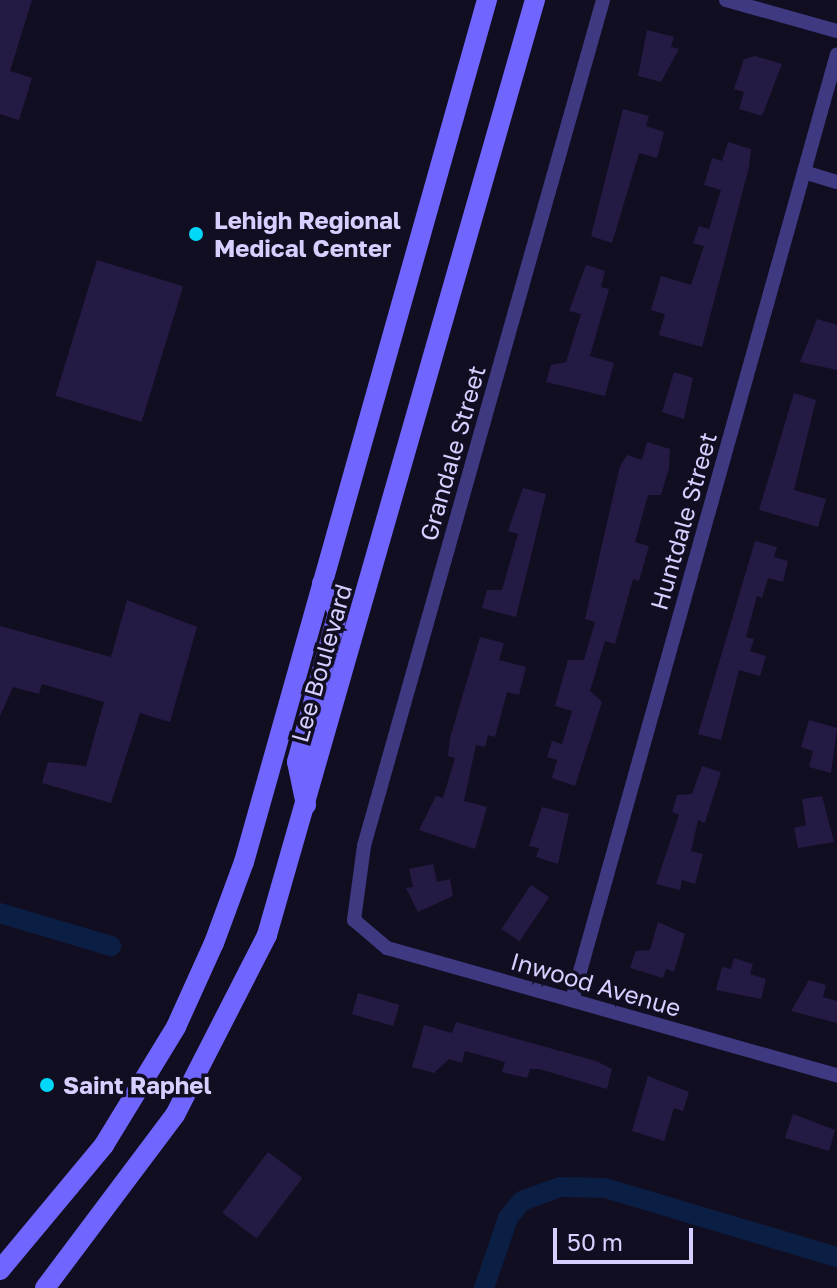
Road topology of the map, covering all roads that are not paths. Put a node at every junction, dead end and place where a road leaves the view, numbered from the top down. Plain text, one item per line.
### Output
1 (487, 0) edge
2 (535, 0) edge
3 (603, 0) edge
4 (726, 0) edge
5 (837, 31) edge
6 (837, 54) edge
7 (804, 172) junction
8 (837, 182) edge
9 (322, 583) junction
10 (307, 809) junction
11 (354, 920) joint
12 (572, 1000) junction
13 (837, 1075) edge
14 (0, 1270) edge
15 (45, 1288) edge

1 - 9 main road, Lee Boulevard
2 - 10 main road, Lee Boulevard
3 - 11 street, Grandale Street
4 - 5 street
6 - 7 street, Huntdale Street
7 - 8 street
7 - 12 street, Huntdale Street
9 - 10 main road
9 - 14 main road, Lee Boulevard
10 - 15 main road, Lee Boulevard
11 - 12 street, Inwood Avenue
12 - 13 street, Inwood Avenue

